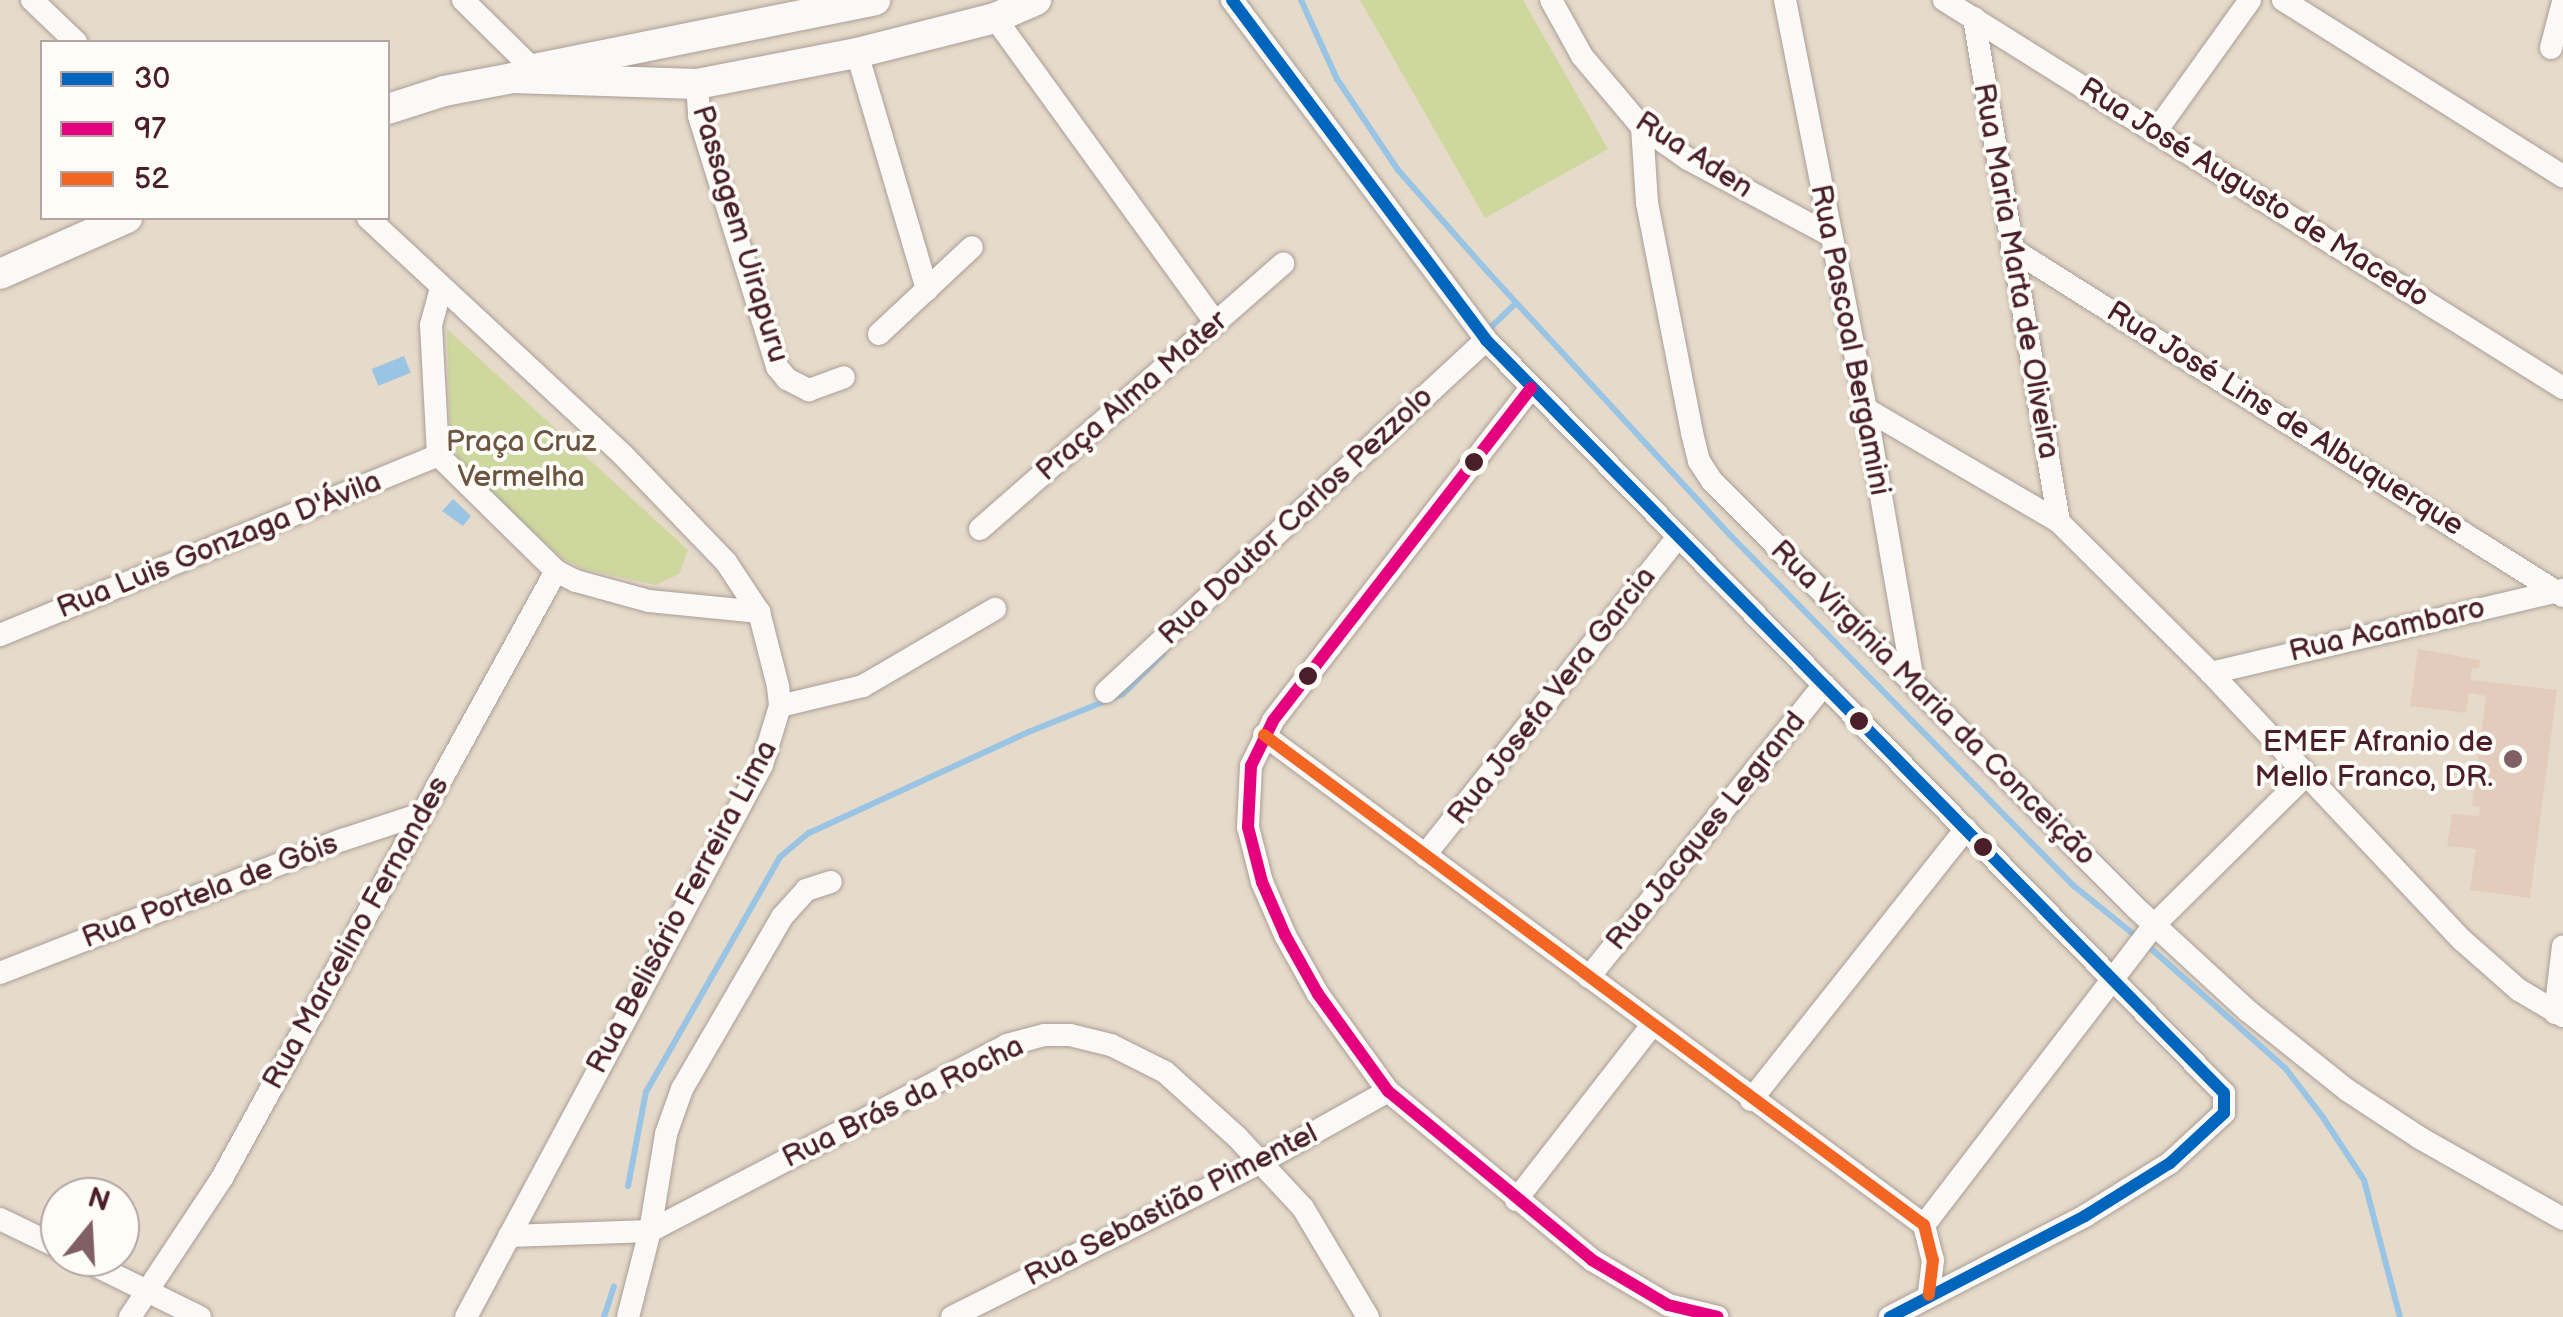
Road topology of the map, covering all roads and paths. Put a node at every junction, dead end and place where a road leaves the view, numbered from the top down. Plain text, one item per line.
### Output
1 (32, 0) edge
2 (463, 0) edge
3 (875, 0) edge
4 (1036, 0) edge
5 (1232, 0) edge
6 (1551, 0) edge
7 (1785, 0) edge
8 (1944, 0) edge
9 (2250, 0) edge
10 (2284, 0) edge
11 (2563, 2) edge
12 (996, 18) junction
13 (1974, 18) junction
14 (711, 35) junction
15 (74, 40) edge
16 (2552, 48) dead end
17 (857, 53) junction
18 (531, 76) junction
19 (697, 84) junction
20 (390, 107) edge
21 (1642, 127) junction
22 (2156, 131) junction
23 (2563, 176) edge
24 (122, 220) edge
25 (370, 220) edge
26 (1828, 234) junction
27 (972, 247) dead end
28 (2012, 248) junction
29 (1283, 264) dead end
30 (0, 274) edge
31 (441, 288) junction
32 (927, 290) junction
33 (1216, 323) junction
34 (879, 334) dead end
35 (1486, 340) junction
36 (844, 376) dead end
37 (1531, 388) junction
38 (2563, 388) edge
39 (1866, 409) junction
40 (438, 455) junction
41 (2059, 522) junction
42 (980, 529) dead end
43 (1678, 537) junction
44 (556, 571) junction
45 (2561, 592) edge
46 (995, 609) dead end
47 (759, 612) junction
48 (0, 635) edge
49 (2211, 673) junction
50 (1913, 681) junction
51 (1824, 685) junction
52 (1106, 692) dead end
53 (780, 706) junction
54 (1264, 735) junction
55 (2306, 775) junction
56 (422, 814) junction
57 (1966, 829) junction
58 (1425, 855) junction
59 (831, 882) dead end
60 (2150, 929) junction
61 (2563, 946) edge
62 (2116, 971) junction
63 (0, 973) edge
64 (1589, 978) junction
65 (2559, 1014) edge
66 (1652, 1025) junction
67 (1388, 1090) junction
68 (1751, 1100) junction
69 (1262, 1161) junction
70 (1516, 1200) junction
71 (0, 1219) edge
72 (2563, 1219) edge
73 (1924, 1225) junction
74 (650, 1231) junction
75 (508, 1236) junction
76 (40, 1238) edge
77 (119, 1277) edge
78 (146, 1290) junction
79 (1929, 1295) junction
80 (1665, 1311) edge
81 (130, 1317) edge
82 (200, 1317) edge
83 (209, 1317) edge
84 (466, 1317) edge
85 (628, 1317) edge
86 (952, 1317) edge
87 (1368, 1317) edge
88 (1718, 1317) edge
89 (1890, 1317) edge

1 - 15 street
2 - 18 street
3 - 14 main road
4 - 12 main road
5 - 35 street
6 - 21 street, Rua Aden
7 - 26 street, Rua Pascoal Bergamini
8 - 13 street, Rua José Augusto de Macedo
9 - 22 street
10 - 23 street
11 - 16 street
12 - 17 main road
12 - 33 street
13 - 22 street, Rua José Augusto de Macedo
13 - 28 street, Rua Maria Marta de Oliveira
14 - 18 main road
14 - 19 main road
17 - 19 main road
17 - 32 street
18 - 19 main road
18 - 20 main road
19 - 36 street, Passagem Uirapuru
21 - 26 street, Rua Aden
21 - 50 street, Rua Virgínia Maria da Conceição
22 - 38 street, Rua José Augusto de Macedo
24 - 30 main road
25 - 31 street
26 - 39 street, Rua Pascoal Bergamini
27 - 32 street
28 - 41 street, Rua Maria Marta de Oliveira
28 - 45 street, Rua José Lins de Albuquerque
29 - 33 street, Praça Alma Mater
31 - 40 street
31 - 47 street
32 - 34 street
33 - 42 street, Praça Alma Mater
35 - 37 street
35 - 52 street, Rua Doutor Carlos Pezzolo
37 - 43 street
37 - 54 street
39 - 41 street
39 - 50 street, Rua Pascoal Bergamini
40 - 44 street
40 - 48 street, Rua Luis Gonzaga D'Ávila
41 - 49 street
43 - 51 street
43 - 58 street, Rua Josefa Vera Garcia
44 - 47 street
44 - 56 street, Rua Marcelino Fernandes
45 - 49 street, Rua Acambaro
46 - 53 street, Rua Belisário Ferreira Lima
47 - 53 street
49 - 55 street
50 - 60 street, Rua Virgínia Maria da Conceição
51 - 57 street
51 - 64 street, Rua Jacques Legrand
53 - 75 street, Rua Belisário Ferreira Lima
54 - 58 street
54 - 67 street
55 - 60 street
55 - 65 street
56 - 63 street, Rua Portela de Góis
56 - 78 street, Rua Marcelino Fernandes
57 - 62 street
57 - 68 street
58 - 64 street
59 - 74 street
60 - 62 street
60 - 72 street, Rua Virgínia Maria da Conceição
61 - 65 street
62 - 73 street
62 - 79 street
64 - 66 street
66 - 68 street
66 - 70 street
67 - 69 street, Rua Sebastião Pimentel
67 - 70 street
68 - 73 street
69 - 74 street, Rua Brás da Rocha
69 - 86 street, Rua Sebastião Pimentel
69 - 87 street, Rua Brás da Rocha
70 - 80 street
71 - 76 street
73 - 79 street
74 - 75 street, Rua Brás da Rocha
74 - 85 street
75 - 84 street, Rua Belisário Ferreira Lima
77 - 78 street
78 - 81 street, Rua Marcelino Fernandes
78 - 82 street
79 - 89 street
80 - 88 street
82 - 83 street

